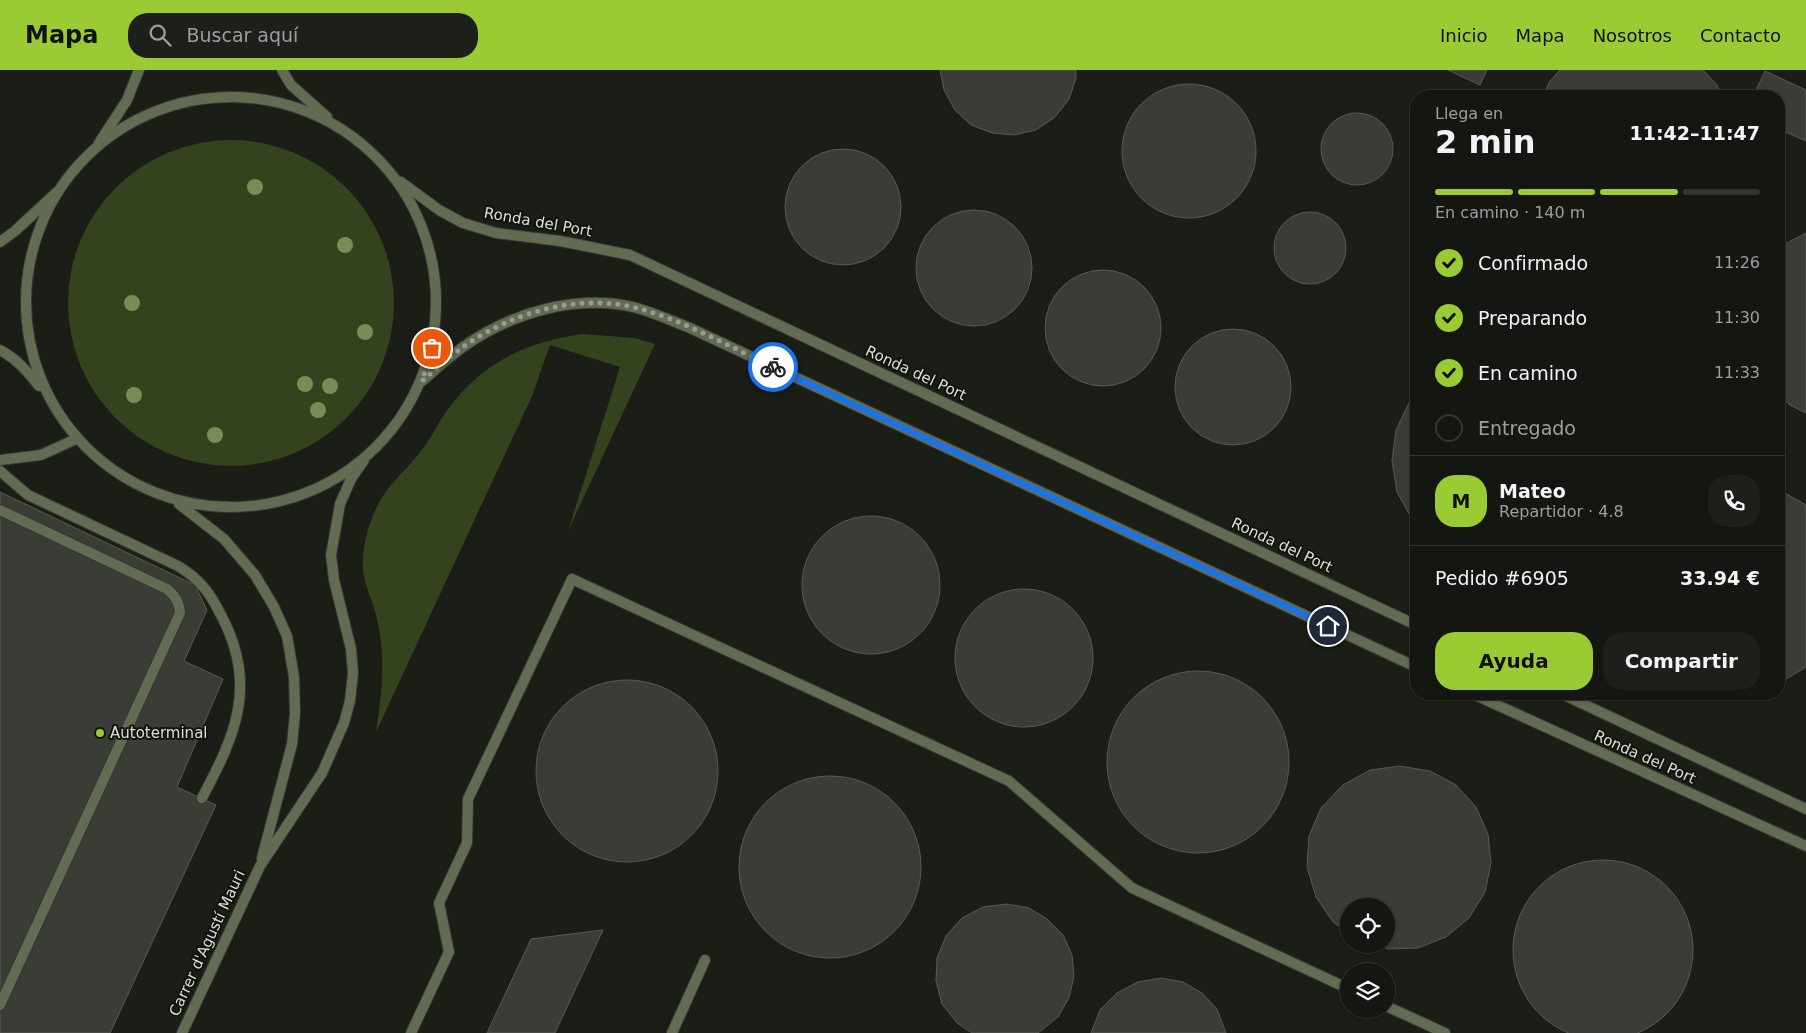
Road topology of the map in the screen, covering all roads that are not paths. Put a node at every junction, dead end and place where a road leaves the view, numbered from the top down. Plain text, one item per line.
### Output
1 (139, 70) edge
2 (282, 70) edge
3 (333, 123) junction
4 (93, 151) junction
5 (396, 178) junction
6 (65, 184) junction
7 (0, 242) edge
8 (0, 350) edge
9 (422, 381) junction
10 (44, 392) junction
11 (76, 439) junction
12 (368, 453) junction
13 (0, 460) edge
14 (0, 471) edge
15 (178, 503) junction
16 (0, 510) edge
17 (1410, 622) edge
18 (1410, 664) edge
19 (1486, 700) edge
20 (1575, 700) edge
21 (202, 798) dead end
22 (1806, 809) edge
23 (1806, 846) edge
24 (260, 866) junction
25 (705, 960) dead end
26 (1340, 984) edge
27 (0, 1005) edge
28 (1395, 1010) edge
29 (182, 1033) edge
30 (412, 1033) edge
31 (672, 1033) edge
32 (1445, 1033) edge

1 - 4 street
2 - 3 street
3 - 4 street
3 - 5 street
4 - 6 street
5 - 9 street
5 - 17 street, Ronda del Port
6 - 7 street
6 - 10 street
8 - 10 street
9 - 12 street
9 - 18 street
10 - 11 street
11 - 13 street
11 - 15 street
12 - 15 street
12 - 24 street
14 - 21 street
15 - 24 street
16 - 27 street
19 - 23 street, Ronda del Port
20 - 22 street, Ronda del Port
24 - 29 street, Carrer d'Agustí Mauri
25 - 31 street
26 - 30 street
28 - 32 street

